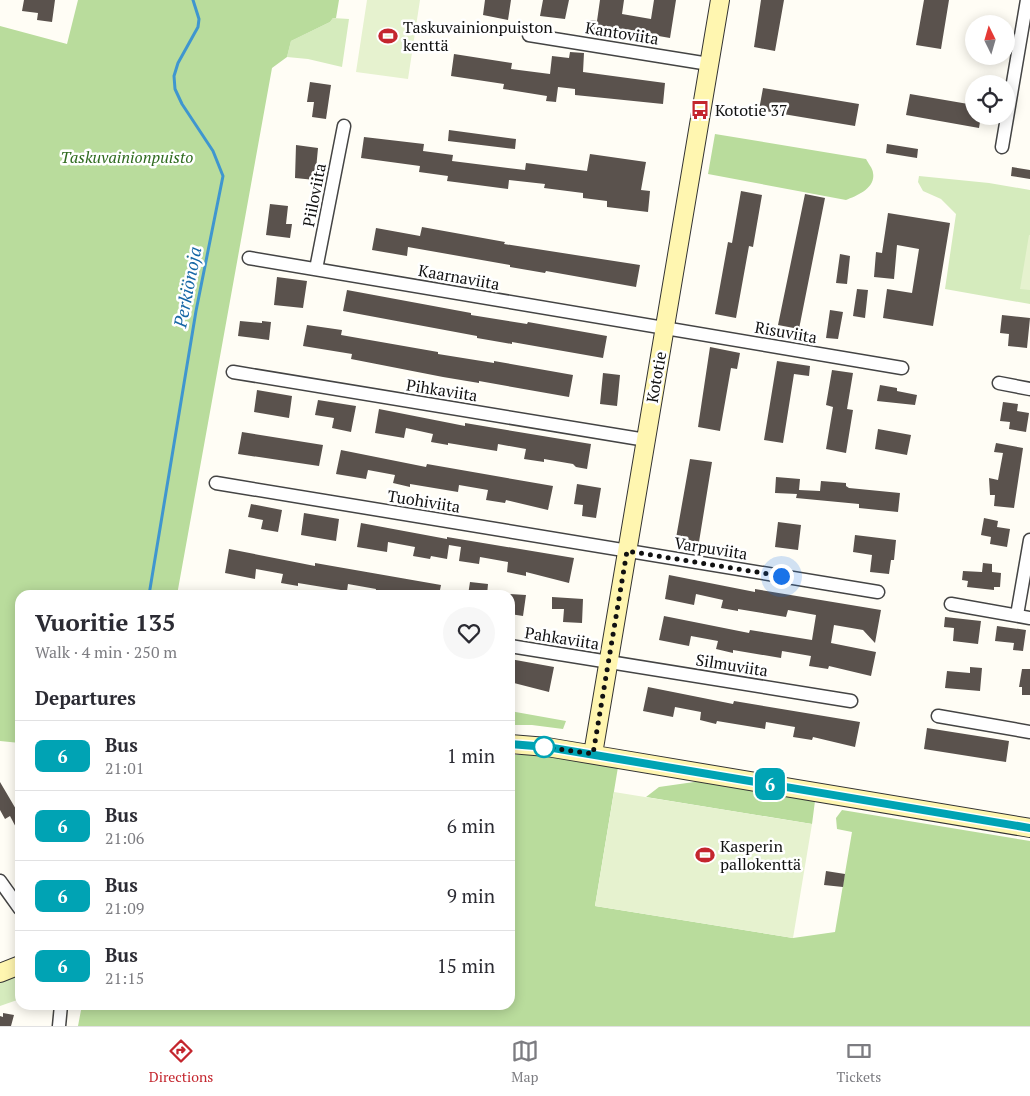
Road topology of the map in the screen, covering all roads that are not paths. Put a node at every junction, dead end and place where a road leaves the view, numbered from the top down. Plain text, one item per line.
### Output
1 (720, 0) edge
2 (1027, 0) edge
3 (529, 35) dead end
4 (709, 64) junction
5 (344, 126) dead end
6 (1002, 148) dead end
7 (248, 258) dead end
8 (316, 269) junction
9 (664, 328) junction
10 (902, 368) dead end
11 (233, 372) dead end
12 (999, 383) dead end
13 (1030, 389) edge
14 (646, 440) junction
15 (216, 483) dead end
16 (1030, 540) edge
17 (627, 551) junction
18 (878, 592) dead end
19 (951, 604) dead end
20 (1017, 615) junction
21 (1030, 618) edge
22 (515, 647) edge
23 (608, 662) junction
24 (851, 701) dead end
25 (938, 716) dead end
26 (1030, 732) edge
27 (515, 744) edge
28 (593, 754) junction
29 (1030, 828) edge
30 (0, 881) edge
31 (15, 902) edge
32 (15, 967) edge
33 (0, 972) edge
34 (61, 1010) edge
35 (59, 1026) edge

1 - 4 street, Kototie
2 - 6 street
3 - 4 street, Kantoviita
4 - 9 street, Kototie
5 - 8 street, Piiloviita
7 - 8 street, Kaarnaviita
8 - 9 street, Kaarnaviita
9 - 10 street, Risuviita
9 - 14 street, Kototie
11 - 14 street, Pihkaviita
12 - 13 street
14 - 17 street, Kototie
15 - 17 street, Tuohiviita
16 - 20 street
17 - 18 street, Varpuviita
17 - 23 street, Kototie
19 - 20 street
20 - 21 street
22 - 23 street, Pahkaviita
23 - 24 street, Silmuviita
23 - 28 street, Kototie
25 - 26 street
27 - 28 street
28 - 29 street
30 - 31 street
32 - 33 street
34 - 35 street

